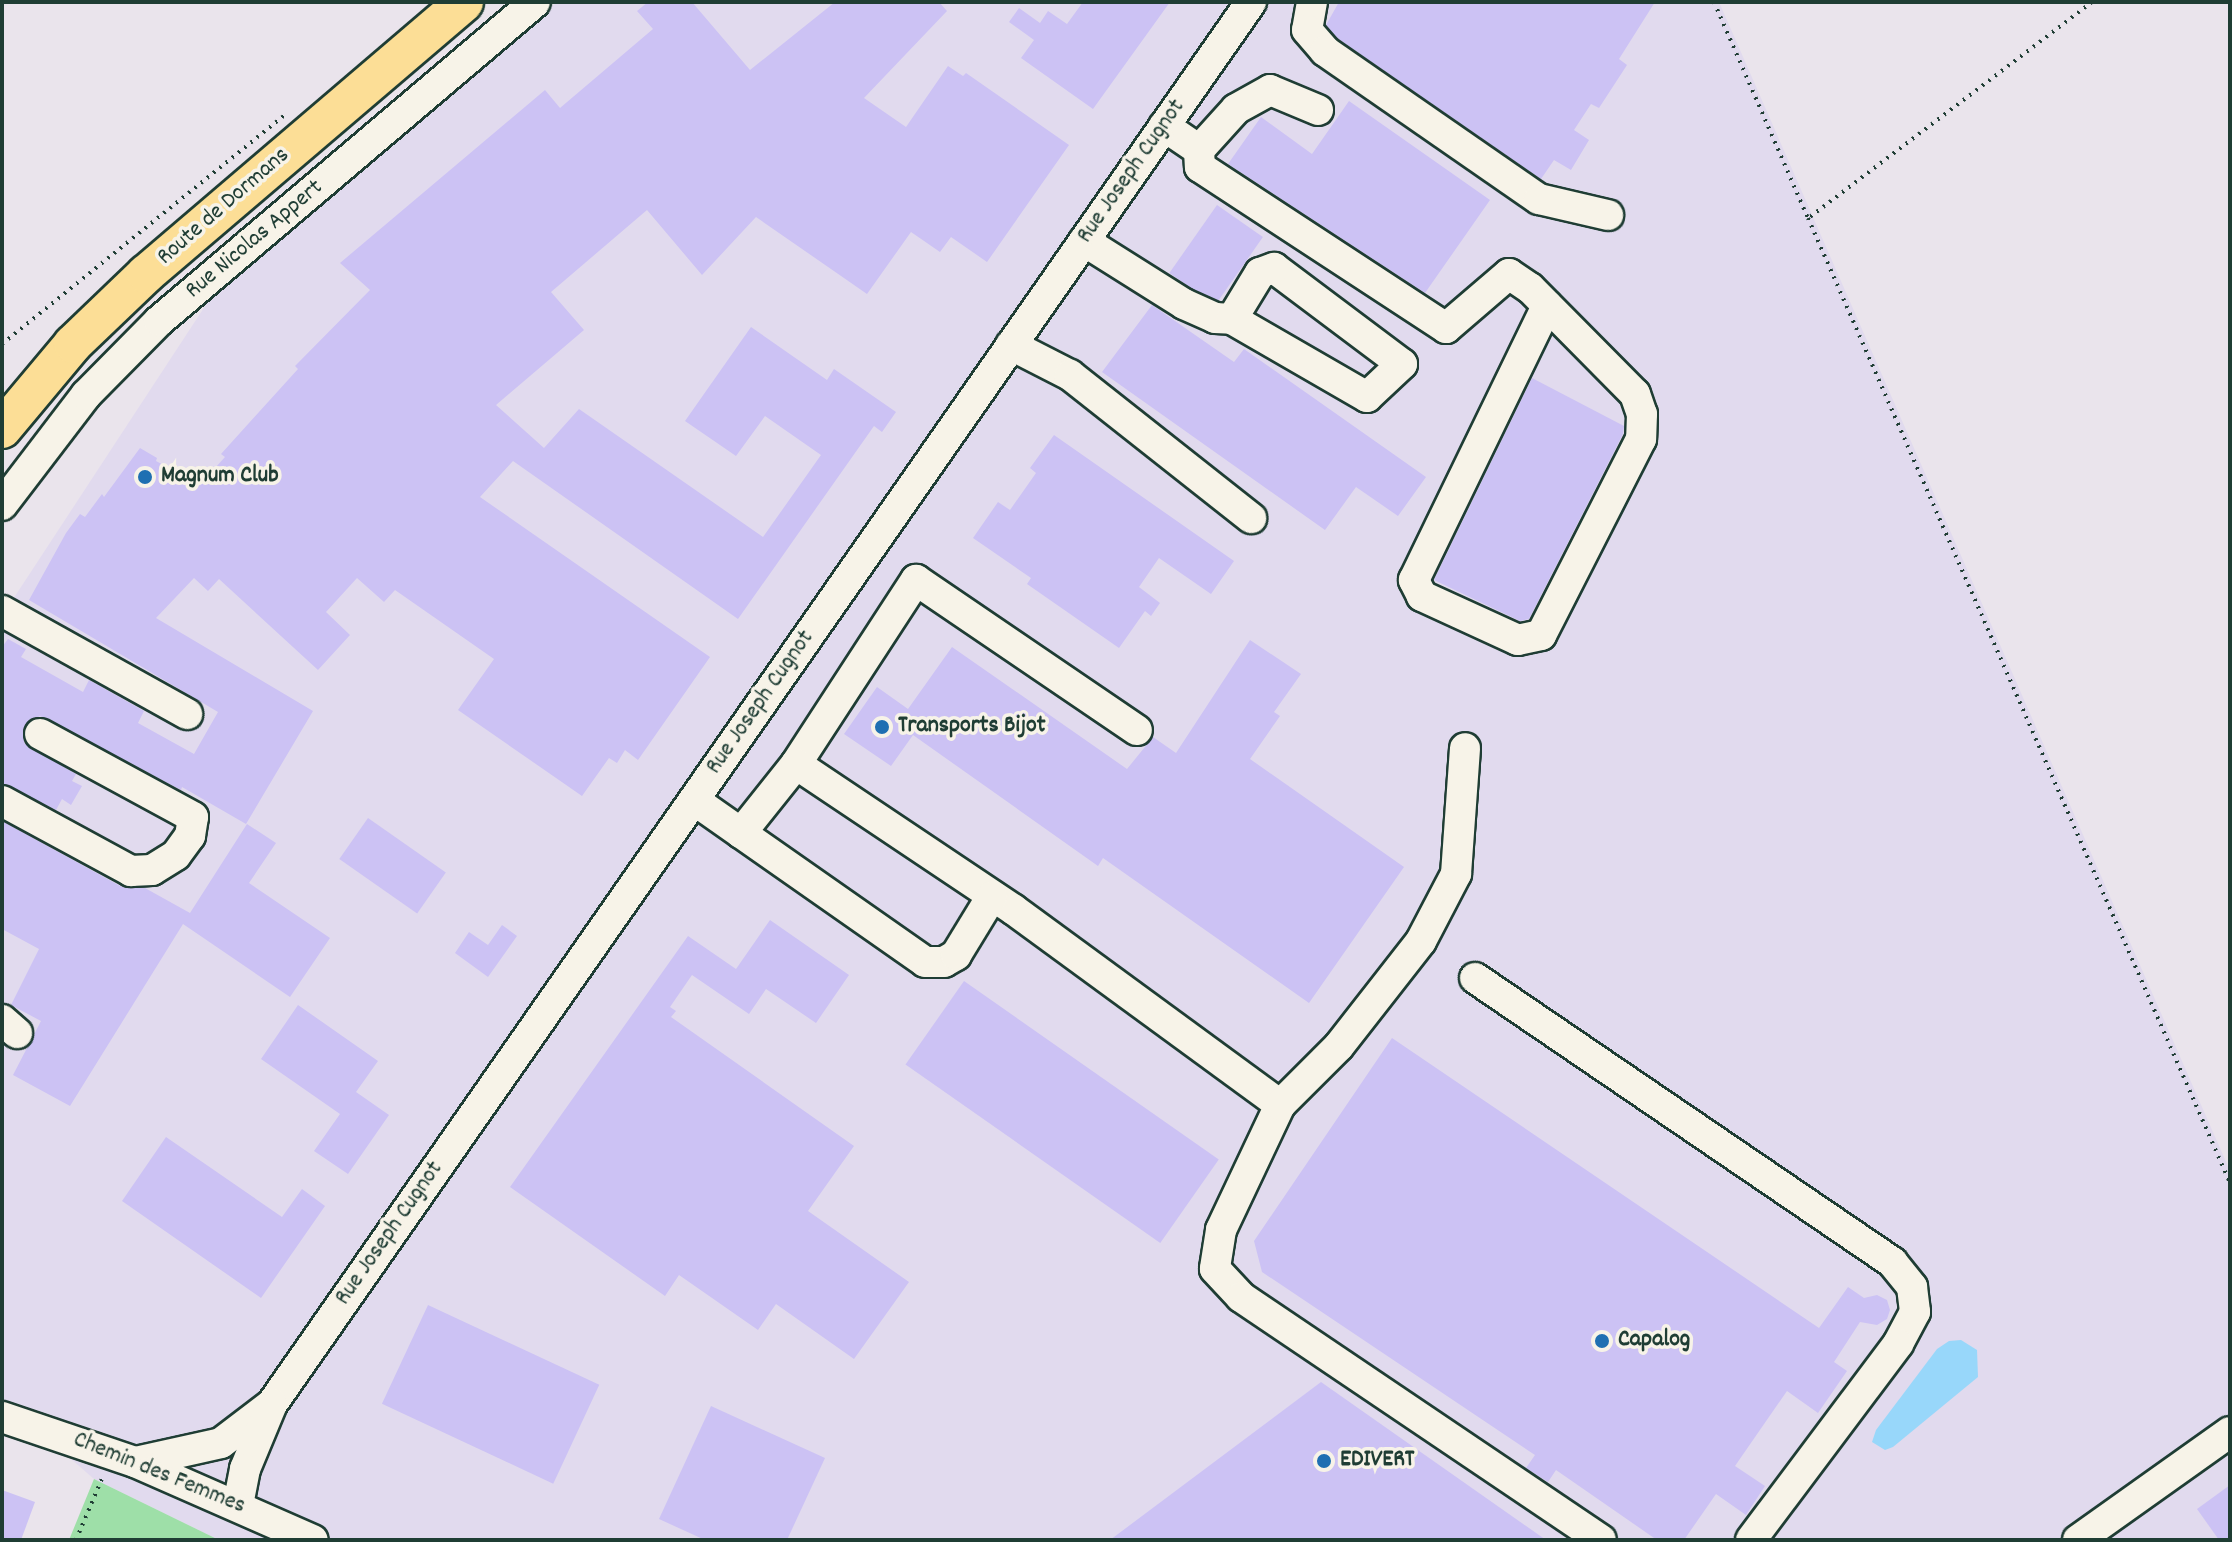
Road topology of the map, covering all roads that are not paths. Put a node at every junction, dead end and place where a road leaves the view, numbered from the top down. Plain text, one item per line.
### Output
1 (464, 2) edge
2 (535, 2) edge
3 (1251, 2) edge
4 (1312, 2) edge
5 (1318, 110) dead end
6 (1164, 126) junction
7 (1199, 150) junction
8 (1608, 215) dead end
9 (1084, 241) junction
10 (1547, 306) junction
11 (1232, 319) junction
12 (1011, 345) junction
13 (2, 429) edge
14 (2, 505) edge
15 (1251, 518) dead end
16 (2, 611) edge
17 (187, 714) dead end
18 (1137, 730) dead end
19 (40, 734) dead end
20 (1465, 748) dead end
21 (796, 764) junction
22 (694, 800) junction
23 (2, 801) edge
24 (741, 833) junction
25 (992, 896) junction
26 (1475, 978) dead end
27 (1280, 1105) junction
28 (272, 1404) junction
29 (2, 1417) edge
30 (2230, 1432) edge
31 (135, 1462) junction
32 (238, 1504) junction
33 (313, 1540) edge
34 (1601, 1540) edge
35 (1751, 1540) edge
36 (2078, 1540) edge

1 - 13 main road, Route de Dormans
2 - 14 street, Rue Nicolas Appert
3 - 6 street, Rue Joseph Cugnot
4 - 8 street
5 - 7 street
6 - 7 street
6 - 9 street, Rue Joseph Cugnot
7 - 10 street
9 - 11 street
9 - 12 street, Rue Joseph Cugnot
10 - 10 street
11 - 11 street
12 - 15 street
12 - 22 street, Rue Joseph Cugnot
16 - 17 street
18 - 21 street
19 - 23 street
20 - 27 street
21 - 24 street
21 - 25 street
22 - 24 street
22 - 28 street, Rue Joseph Cugnot
24 - 25 street
25 - 27 street
26 - 35 street
27 - 34 street
28 - 31 street, Rue Joseph Cugnot
28 - 32 street, Rue Joseph Cugnot
29 - 31 street, Chemin des Femmes
30 - 36 street
31 - 32 street, Chemin des Femmes
32 - 33 street, Chemin des Femmes

